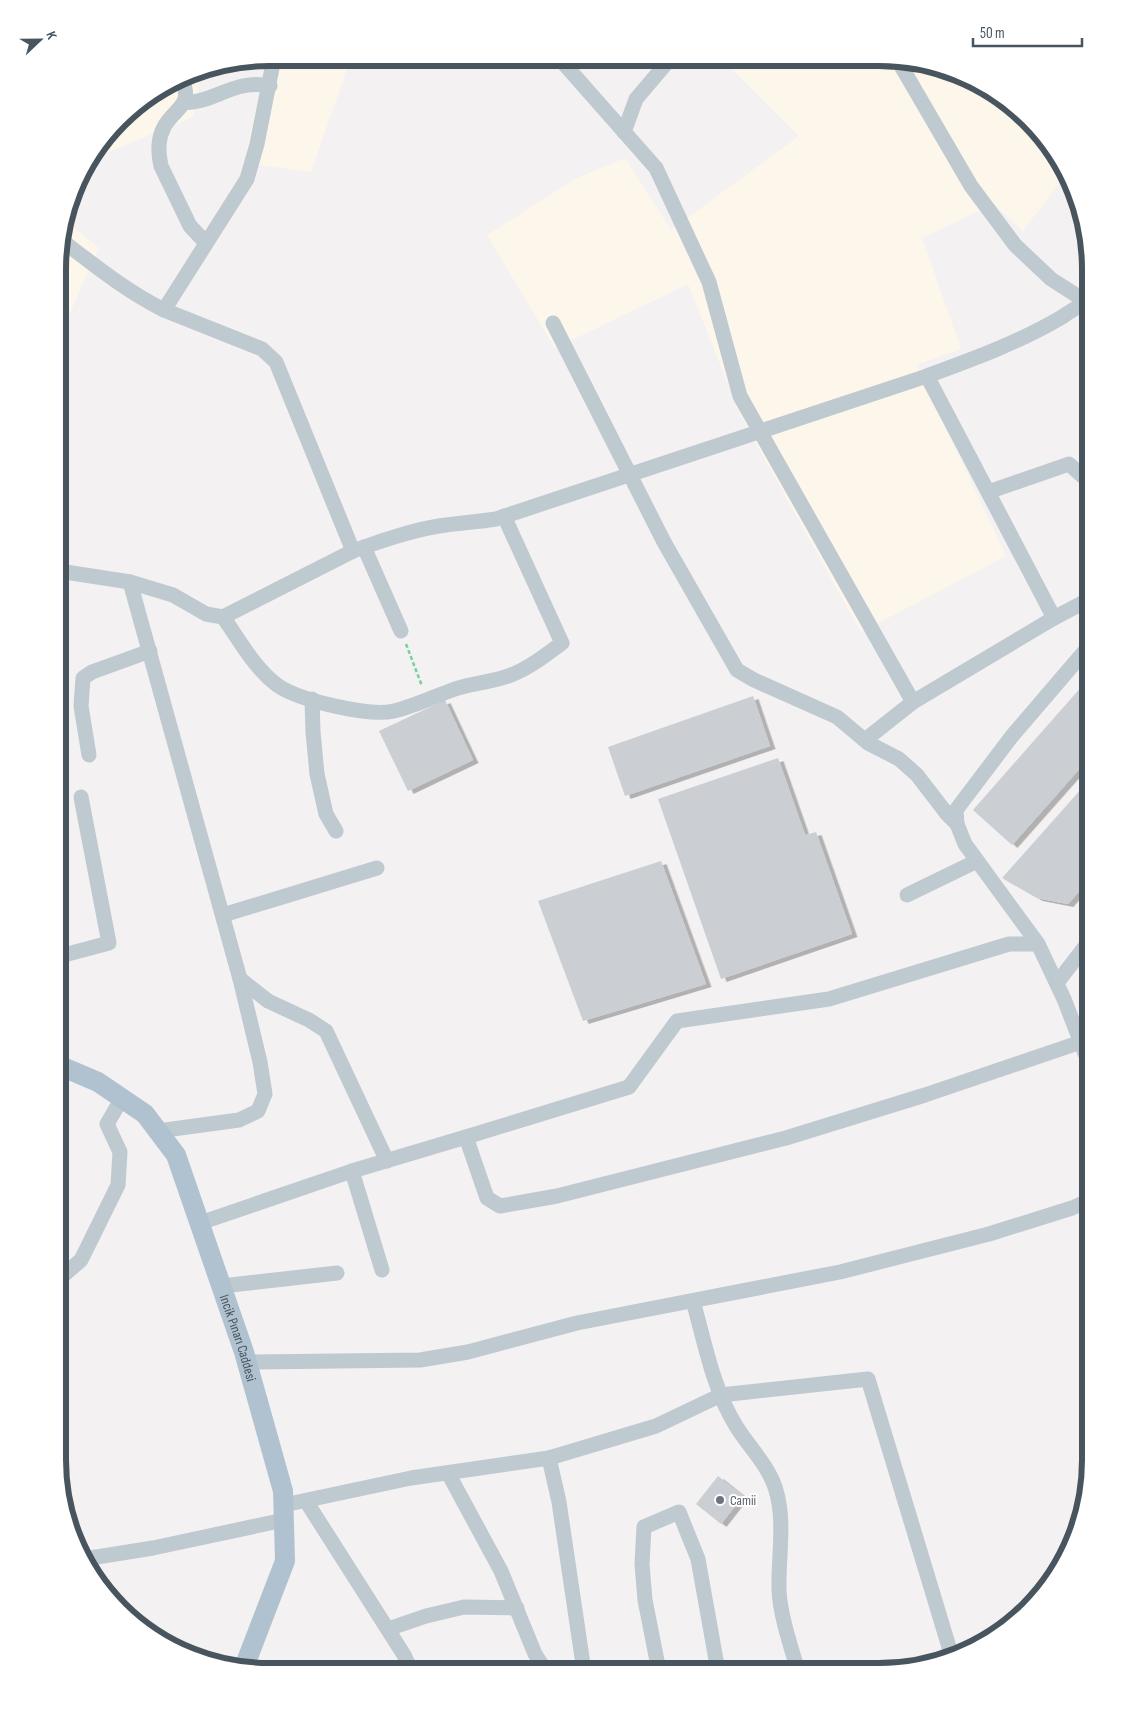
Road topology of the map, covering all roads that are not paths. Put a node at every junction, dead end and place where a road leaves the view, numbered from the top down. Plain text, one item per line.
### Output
1 (273, 66) edge
2 (566, 66) edge
3 (664, 66) edge
4 (902, 68) edge
5 (184, 85) edge
6 (270, 86) junction
7 (184, 103) junction
8 (624, 132) junction
9 (206, 243) junction
10 (68, 245) edge
11 (1082, 297) edge
12 (1082, 305) edge
13 (164, 310) junction
14 (552, 324) dead end
15 (927, 376) junction
16 (759, 432) junction
17 (1082, 475) edge
18 (629, 476) junction
19 (988, 492) junction
20 (504, 516) junction
21 (359, 549) junction
22 (66, 572) edge
23 (130, 582) junction
24 (1082, 603) edge
25 (223, 617) junction
26 (1054, 618) junction
27 (401, 631) road end
28 (150, 651) junction
29 (1082, 654) edge
30 (312, 700) junction
31 (913, 702) junction
32 (865, 740) junction
33 (89, 755) dead end
34 (81, 798) dead end
35 (957, 824) junction
36 (336, 831) dead end
37 (977, 861) junction
38 (378, 868) dead end
39 (907, 895) dead end
40 (223, 914) junction
41 (1038, 944) junction
42 (1082, 950) edge
43 (66, 952) edge
44 (240, 979) junction
45 (1057, 983) junction
46 (1081, 1042) joint
47 (66, 1069) edge
48 (122, 1098) junction
49 (158, 1131) junction
50 (466, 1137) junction
51 (387, 1160) junction
52 (352, 1171) junction
53 (1082, 1204) edge
54 (200, 1223) junction
55 (382, 1270) dead end
56 (66, 1273) edge
57 (337, 1273) dead end
58 (222, 1286) junction
59 (693, 1301) junction
60 (247, 1362) junction
61 (721, 1395) junction
62 (549, 1458) junction
63 (448, 1473) junction
64 (306, 1501) junction
65 (284, 1513) junction
66 (91, 1558) edge
67 (517, 1608) junction
68 (388, 1629) junction
69 (950, 1650) edge
70 (246, 1661) edge
71 (408, 1663) edge
72 (540, 1663) edge
73 (583, 1663) edge
74 (657, 1663) edge
75 (717, 1663) edge
76 (796, 1663) edge

1 - 6 street
2 - 8 street
3 - 8 street
4 - 11 street
5 - 7 street
6 - 7 street
6 - 9 street
7 - 9 street
8 - 16 street
9 - 13 street
10 - 13 street
12 - 15 street
13 - 21 street
14 - 18 street
15 - 16 street
15 - 19 street
16 - 18 street
16 - 31 street
17 - 19 street
18 - 20 street
18 - 32 street
19 - 26 street
20 - 21 street
20 - 30 street
21 - 25 street
21 - 27 street
22 - 23 street
23 - 25 street
23 - 28 street
24 - 26 street
25 - 30 street
26 - 31 street
28 - 33 street
28 - 40 street
29 - 35 street
30 - 36 street
31 - 32 street
32 - 35 street
34 - 43 street
35 - 37 street
37 - 39 street
37 - 41 street
38 - 40 street
40 - 44 street
41 - 45 street
41 - 50 street
42 - 45 street
44 - 49 street
44 - 51 street
45 - 46 street
46 - 50 street
47 - 48 main road, Incik Pınarı Caddesi
48 - 49 main road, Incik Pınarı Caddesi
48 - 56 street
49 - 54 main road, Incik Pınarı Caddesi
50 - 51 street
51 - 52 street
52 - 54 street
52 - 55 street
53 - 59 street
54 - 58 main road, Incik Pınarı Caddesi
57 - 58 street
58 - 60 main road, Incik Pınarı Caddesi
59 - 60 street
59 - 61 street
60 - 65 main road, Incik Pınarı Caddesi
61 - 62 street
61 - 69 street
61 - 76 street
62 - 63 street
62 - 73 street
63 - 64 street
63 - 67 street
64 - 65 street
64 - 68 street
65 - 66 street
65 - 70 main road, Incik Pınarı Caddesi
67 - 68 street
67 - 72 street
68 - 71 street
74 - 75 street

